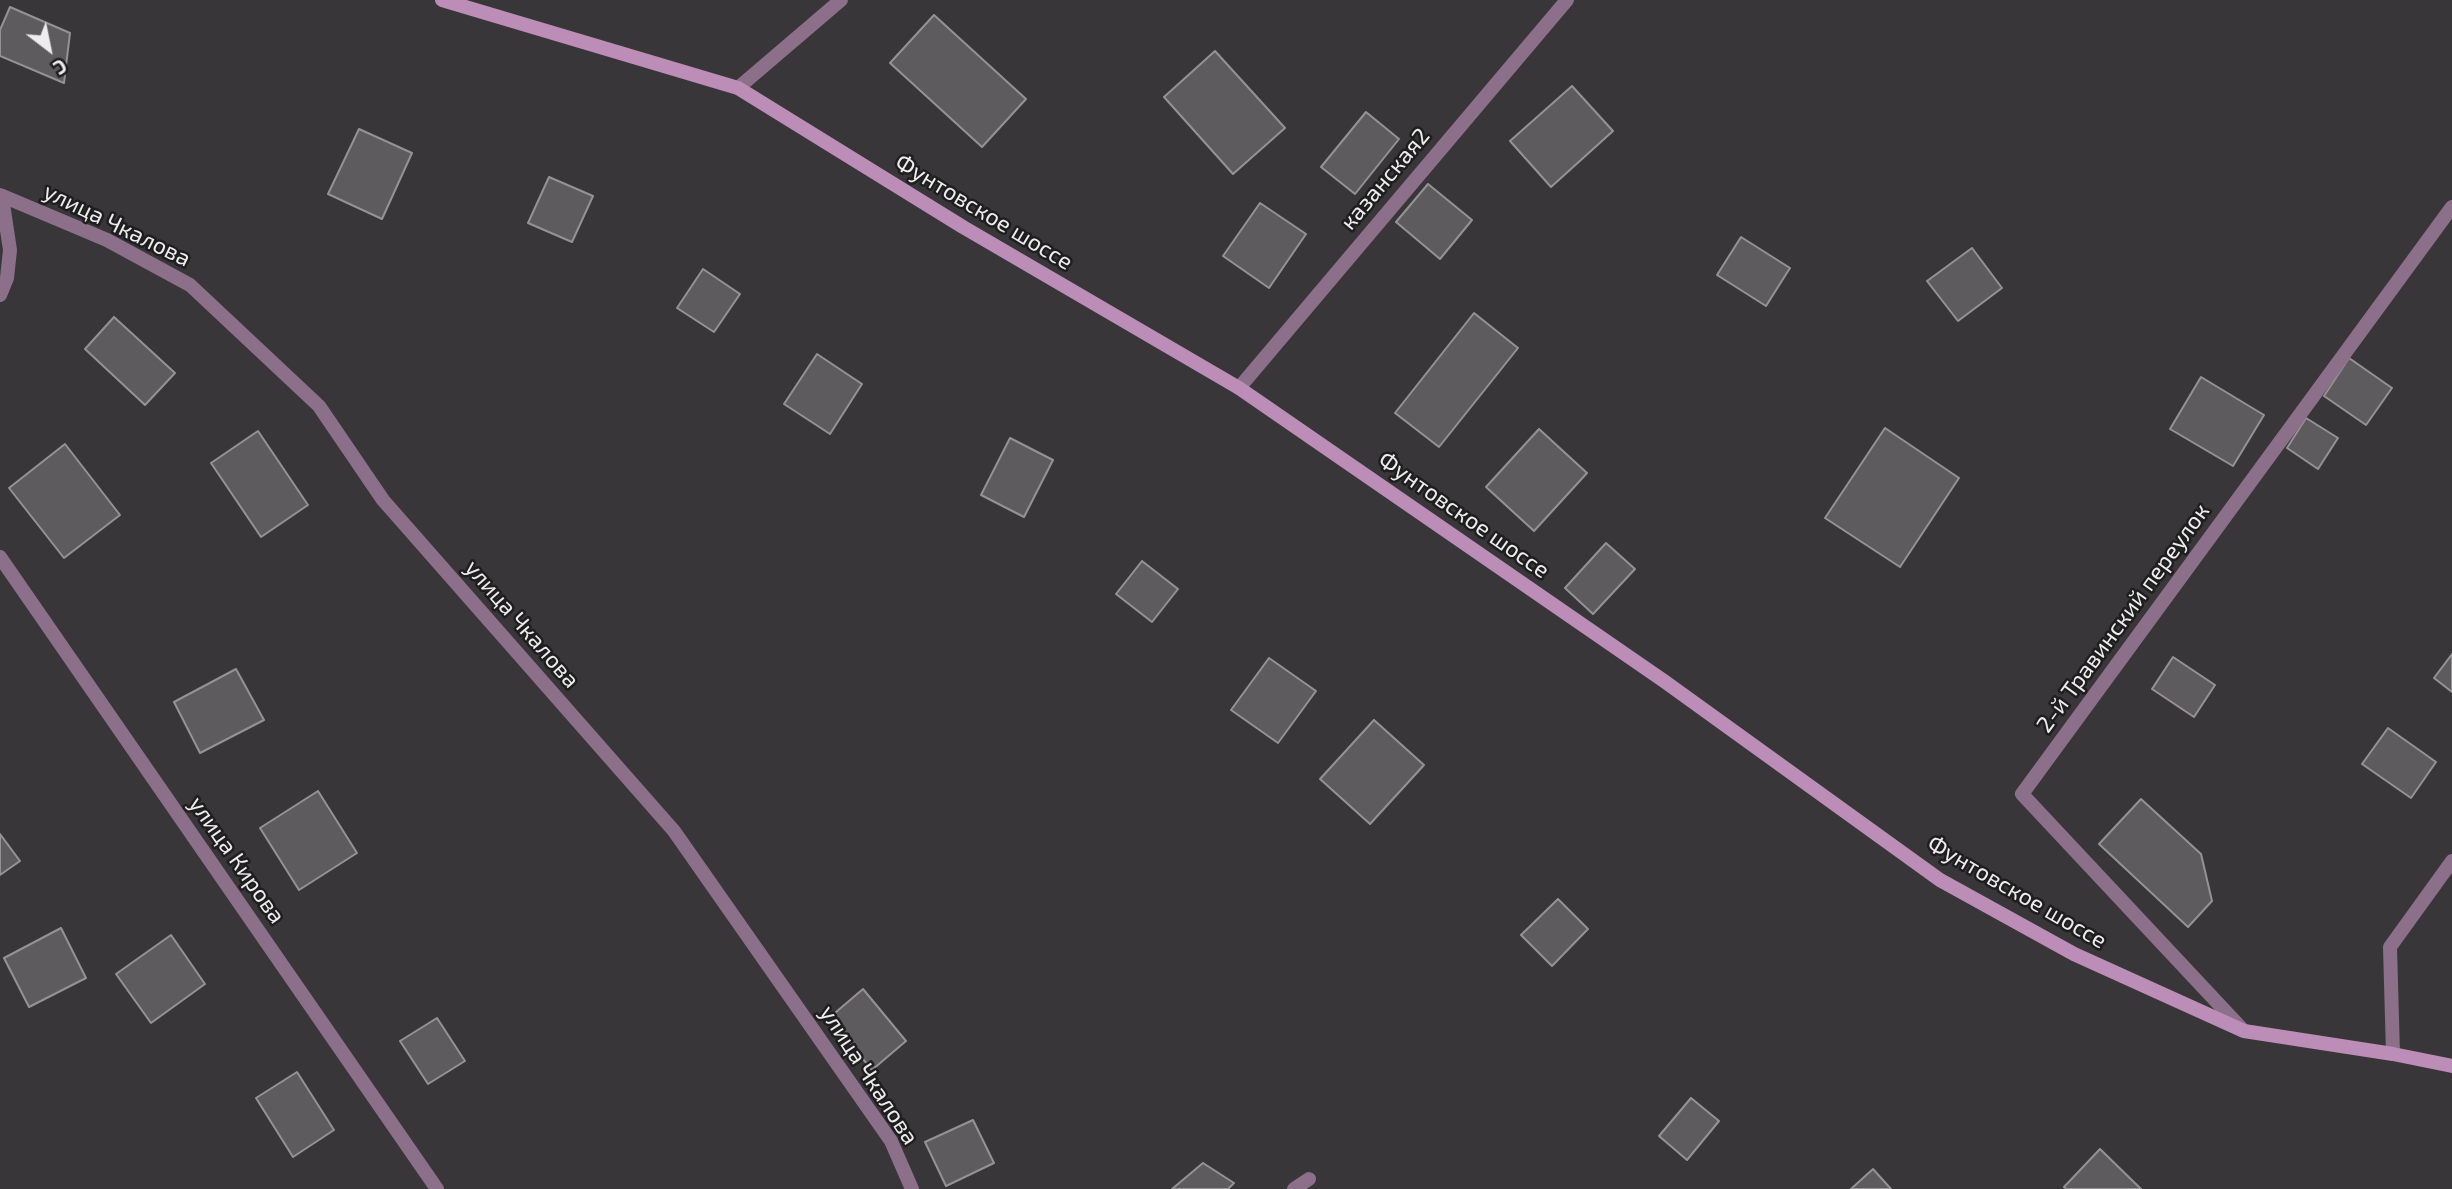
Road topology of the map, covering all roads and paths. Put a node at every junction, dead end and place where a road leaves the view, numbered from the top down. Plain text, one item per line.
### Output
1 (442, 0) edge
2 (841, 0) edge
3 (1567, 0) edge
4 (738, 89) junction
5 (1, 196) edge
6 (2452, 207) edge
7 (0, 295) edge
8 (1239, 388) junction
9 (0, 557) edge
10 (2452, 860) edge
11 (2244, 1031) junction
12 (2393, 1054) junction
13 (2452, 1066) edge
14 (1309, 1179) dead end
15 (437, 1189) edge
16 (912, 1189) edge
17 (1294, 1189) edge

1 - 4 street, Фунтовское шоссе
2 - 4 street
3 - 8 street, казанская2
4 - 8 street, Фунтовское шоссе
5 - 7 street
5 - 16 street, улица Чкалова
6 - 11 street, 2-й Травинский переулок
8 - 11 street, Фунтовское шоссе
9 - 15 street, улица Кирова
10 - 12 street
11 - 12 street, Фунтовское шоссе
12 - 13 street, Фунтовское шоссе
14 - 17 street

